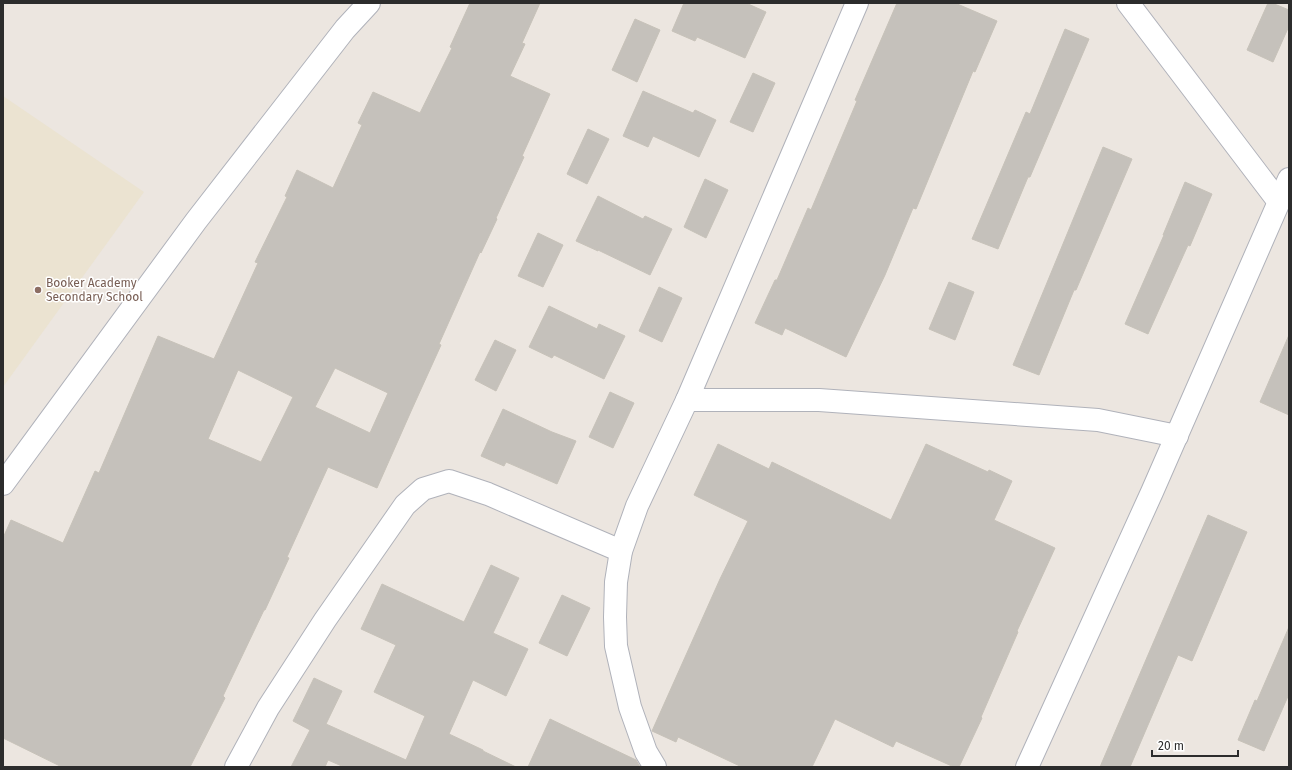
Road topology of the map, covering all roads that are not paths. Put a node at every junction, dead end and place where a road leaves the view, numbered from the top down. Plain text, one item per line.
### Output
1 (369, 3) edge
2 (857, 3) edge
3 (1128, 3) edge
4 (1289, 179) edge
5 (1279, 202) junction
6 (687, 400) junction
7 (1177, 436) junction
8 (3, 484) edge
9 (622, 551) junction
10 (236, 767) edge
11 (655, 767) edge
12 (1027, 767) edge

1 - 8 street
2 - 6 street
3 - 5 street
4 - 5 street
5 - 7 street
6 - 7 street
6 - 9 street
7 - 12 street
9 - 10 street
9 - 11 street

